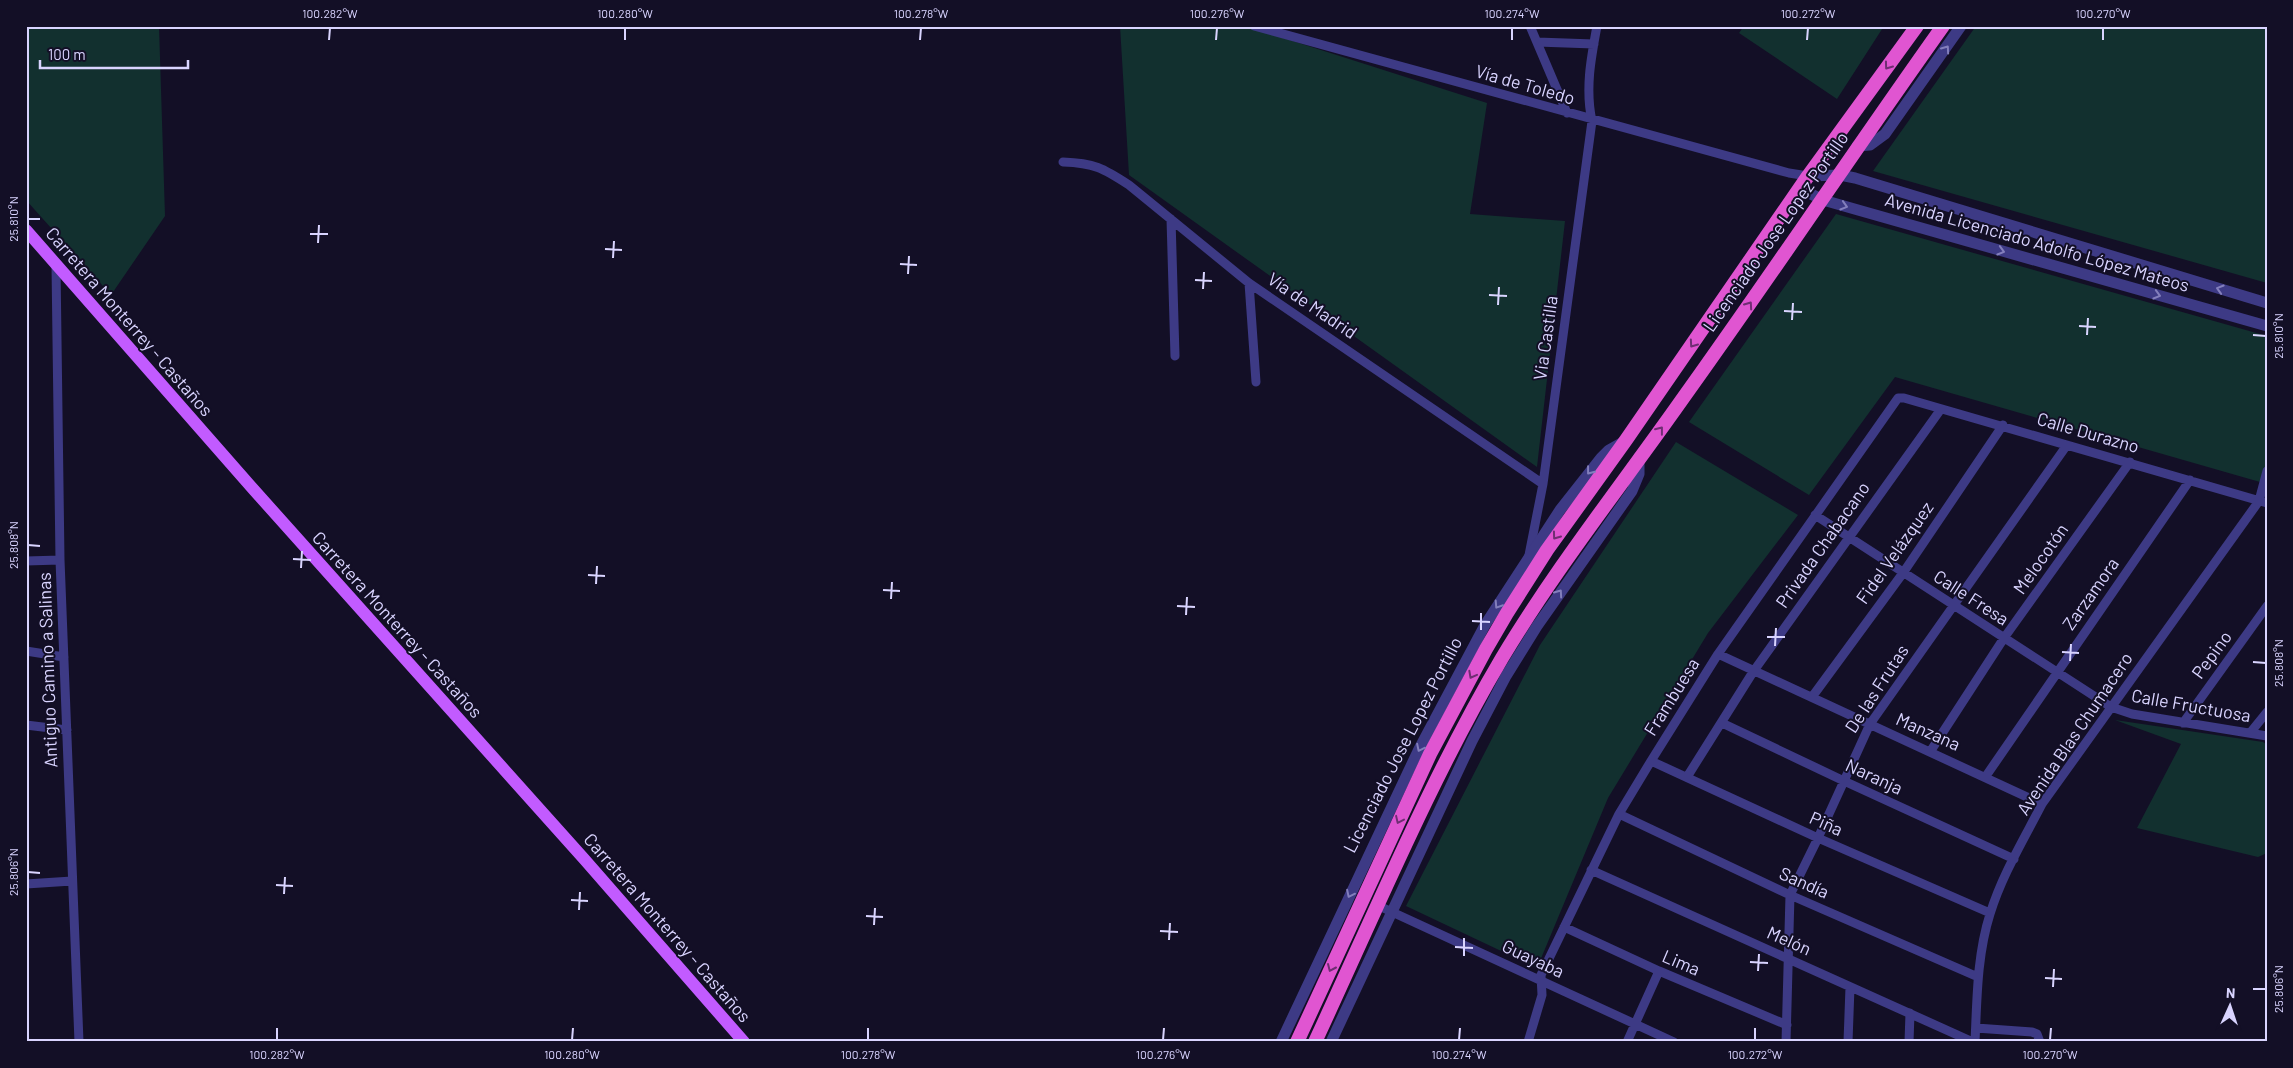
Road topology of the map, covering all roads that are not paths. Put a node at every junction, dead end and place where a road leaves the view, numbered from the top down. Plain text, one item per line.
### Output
1 (1254, 26) edge
2 (1530, 26) edge
3 (1597, 26) edge
4 (1917, 26) edge
5 (1942, 26) edge
6 (1962, 26) edge
7 (1272, 28) edge
8 (1537, 42) junction
9 (1594, 44) junction
10 (1567, 113) junction
11 (1592, 121) junction
12 (1857, 146) junction
13 (1063, 162) dead end
14 (1789, 173) junction
15 (1840, 175) junction
16 (1808, 176) junction
17 (1799, 188) junction
18 (1823, 200) junction
19 (1171, 219) junction
20 (26, 230) edge
21 (56, 266) junction
22 (1249, 283) junction
23 (2267, 303) edge
24 (2267, 326) edge
25 (1175, 356) dead end
26 (1256, 382) dead end
27 (1900, 397) joint
28 (1941, 410) junction
29 (2003, 426) junction
30 (1626, 440) junction
31 (2067, 445) junction
32 (2130, 462) junction
33 (2267, 471) edge
34 (2190, 480) junction
35 (1543, 484) junction
36 (2263, 502) edge
37 (1815, 515) junction
38 (1849, 537) junction
39 (1528, 558) junction
40 (60, 560) junction
41 (26, 561) edge
42 (1903, 573) junction
43 (2267, 606) edge
44 (1953, 607) junction
45 (2004, 638) junction
46 (26, 651) edge
47 (1718, 654) junction
48 (64, 657) junction
49 (1754, 672) junction
50 (2057, 672) junction
51 (1812, 697) junction
52 (2111, 707) junction
53 (2267, 712) edge
54 (1722, 723) junction
55 (2183, 723) junction
56 (1870, 724) junction
57 (26, 725) edge
58 (67, 730) junction
59 (2250, 733) junction
60 (2267, 736) edge
61 (1930, 752) junction
62 (1651, 761) junction
63 (1986, 776) junction
64 (1687, 777) junction
65 (1844, 782) junction
66 (2042, 804) junction
67 (1619, 814) junction
68 (1818, 838) junction
69 (2014, 859) junction
70 (1591, 870) junction
71 (72, 881) junction
72 (26, 884) edge
73 (1790, 894) junction
74 (1385, 909) junction
75 (1990, 913) junction
76 (1564, 927) junction
77 (1788, 959) junction
78 (1659, 971) junction
79 (1978, 977) junction
80 (1540, 980) junction
81 (1850, 987) junction
82 (1910, 1013) junction
83 (1635, 1024) junction
84 (1787, 1025) junction
85 (1976, 1028) junction
86 (79, 1042) edge
87 (744, 1042) edge
88 (1281, 1042) edge
89 (1297, 1042) edge
90 (1315, 1042) edge
91 (1331, 1042) edge
92 (1528, 1042) edge
93 (1627, 1042) edge
94 (1674, 1042) edge
95 (1786, 1042) edge
96 (1848, 1042) edge
97 (1909, 1042) edge
98 (1974, 1042) edge
99 (2040, 1042) edge

1 - 7 street, Vía de Toledo
2 - 8 street
3 - 9 street, Via Castilla
4 -> 16 highway, Licenciado Jose Lopez Portillo
5 - 12 highway, Licenciado Jose Lopez Portillo
12 -> 6 street
7 - 10 street, Vía de Toledo
8 - 9 street
8 - 10 street
9 - 11 street, Via Castilla
10 - 11 street, Vía de Toledo
11 - 14 street, Vía de Toledo
11 - 35 street, Via Castilla
12 - 15 highway, Licenciado Jose Lopez Portillo
13 - 19 street, Vía de Madrid
14 - 16 street, Vía de Toledo
14 - 17 street
15 - 16 street, Avenida Licenciado Adolfo López Mateos
15 - 18 highway, Licenciado Jose Lopez Portillo
23 -> 15 street, Avenida Licenciado Adolfo López Mateos
16 - 17 highway, Licenciado Jose Lopez Portillo
17 - 18 street, Avenida Licenciado Adolfo López Mateos
17 -> 30 highway, Licenciado Jose Lopez Portillo
18 -> 24 street, Avenida Licenciado Adolfo López Mateos
74 -> 18 highway, Licenciado Jose Lopez Portillo
19 - 22 street, Vía de Madrid
19 - 25 street
20 - 21 main road, Carretera Monterrey - Castaños
21 - 40 street, Antiguo Camino a Salinas
21 - 87 main road, Carretera Monterrey - Castaños
22 - 26 street
22 - 35 street, Vía de Madrid
27 - 28 street, Calle Durazno
27 - 37 street, Frambuesa
28 - 29 street, Calle Durazno
28 - 38 street, Privada Chabacano
29 - 31 street, Calle Durazno
29 - 42 street, Fidel Velázquez
30 -> 39 street, Licenciado Jose Lopez Portillo
30 -> 89 highway, Licenciado Jose Lopez Portillo
31 - 32 street, Calle Durazno
31 - 44 street, De las Frutas
32 - 34 street, Calle Durazno
32 - 45 street, Melocotón
33 - 36 street, Avenida Blas Chumacero
34 - 36 street, Calle Durazno
34 - 50 street, Zarzamora
35 - 39 street, Via Castilla
36 - 52 street, Avenida Blas Chumacero
37 - 38 street, Calle Fresa
37 - 47 street, Frambuesa
38 - 42 street, Calle Fresa
38 - 49 street, Privada Chabacano
39 -> 88 street, Licenciado Jose Lopez Portillo
40 - 41 street
40 - 48 street, Antiguo Camino a Salinas
42 - 44 street, Calle Fresa
42 - 51 street, Fidel Velázquez
43 - 55 street, Pepino
44 - 45 street, Calle Fresa
44 - 56 street, De las Frutas
45 - 50 street, Calle Fresa
45 - 61 street, Melocotón
46 - 48 street
47 - 49 street, Manzana
47 - 62 street, Frambuesa
48 - 58 street, Antiguo Camino a Salinas
49 - 51 street, Manzana
49 - 54 street, Privada Chabacano
50 - 52 street, Calle Fresa
50 - 63 street, Zarzamora
51 - 56 street, Manzana
52 - 55 street, Calle Fructuosa
52 - 66 street, Avenida Blas Chumacero
53 - 59 street
54 - 64 street, Privada Chabacano
54 - 65 street, Naranja
55 - 59 street, Calle Fructuosa
56 - 61 street, Manzana
56 - 65 street, De las Frutas
57 - 58 street
58 - 71 street, Antiguo Camino a Salinas
59 - 60 street, Calle Fructuosa
61 - 63 street, Manzana
62 - 64 street, Piña
62 - 67 street, Frambuesa
63 - 66 street, Manzana
64 - 68 street, Piña
65 - 68 street, De las Frutas
65 - 69 street, Naranja
66 - 69 street, Avenida Blas Chumacero
67 - 70 street, Frambuesa
67 - 73 street, Sandía
68 - 73 street, De las Frutas
68 - 75 street, Piña
69 - 75 street, Avenida Blas Chumacero
70 - 76 street, Frambuesa
70 - 77 street, Melón
71 - 72 street
71 - 86 street, Antiguo Camino a Salinas
73 - 77 street, De las Frutas
73 - 79 street, Sandía
74 - 80 street, Guayaba
74 - 90 highway, Licenciado Jose Lopez Portillo
74 - 91 street, Licenciado Jose Lopez Portillo
75 - 79 street, Avenida Blas Chumacero
76 - 78 street, Lima
76 - 80 street, Frambuesa
77 - 81 street, Melón
77 - 84 street, De las Frutas
78 - 83 street
78 - 84 street, Lima
79 - 85 street, Avenida Blas Chumacero
80 - 83 street, Guayaba
80 - 92 street, Frambuesa
81 - 82 street, Melón
81 - 96 street
82 - 97 street
82 - 98 street, Melón
83 - 93 street
83 - 94 street, Guayaba
84 - 95 street, De las Frutas
85 - 98 street, Avenida Blas Chumacero
85 - 99 street

